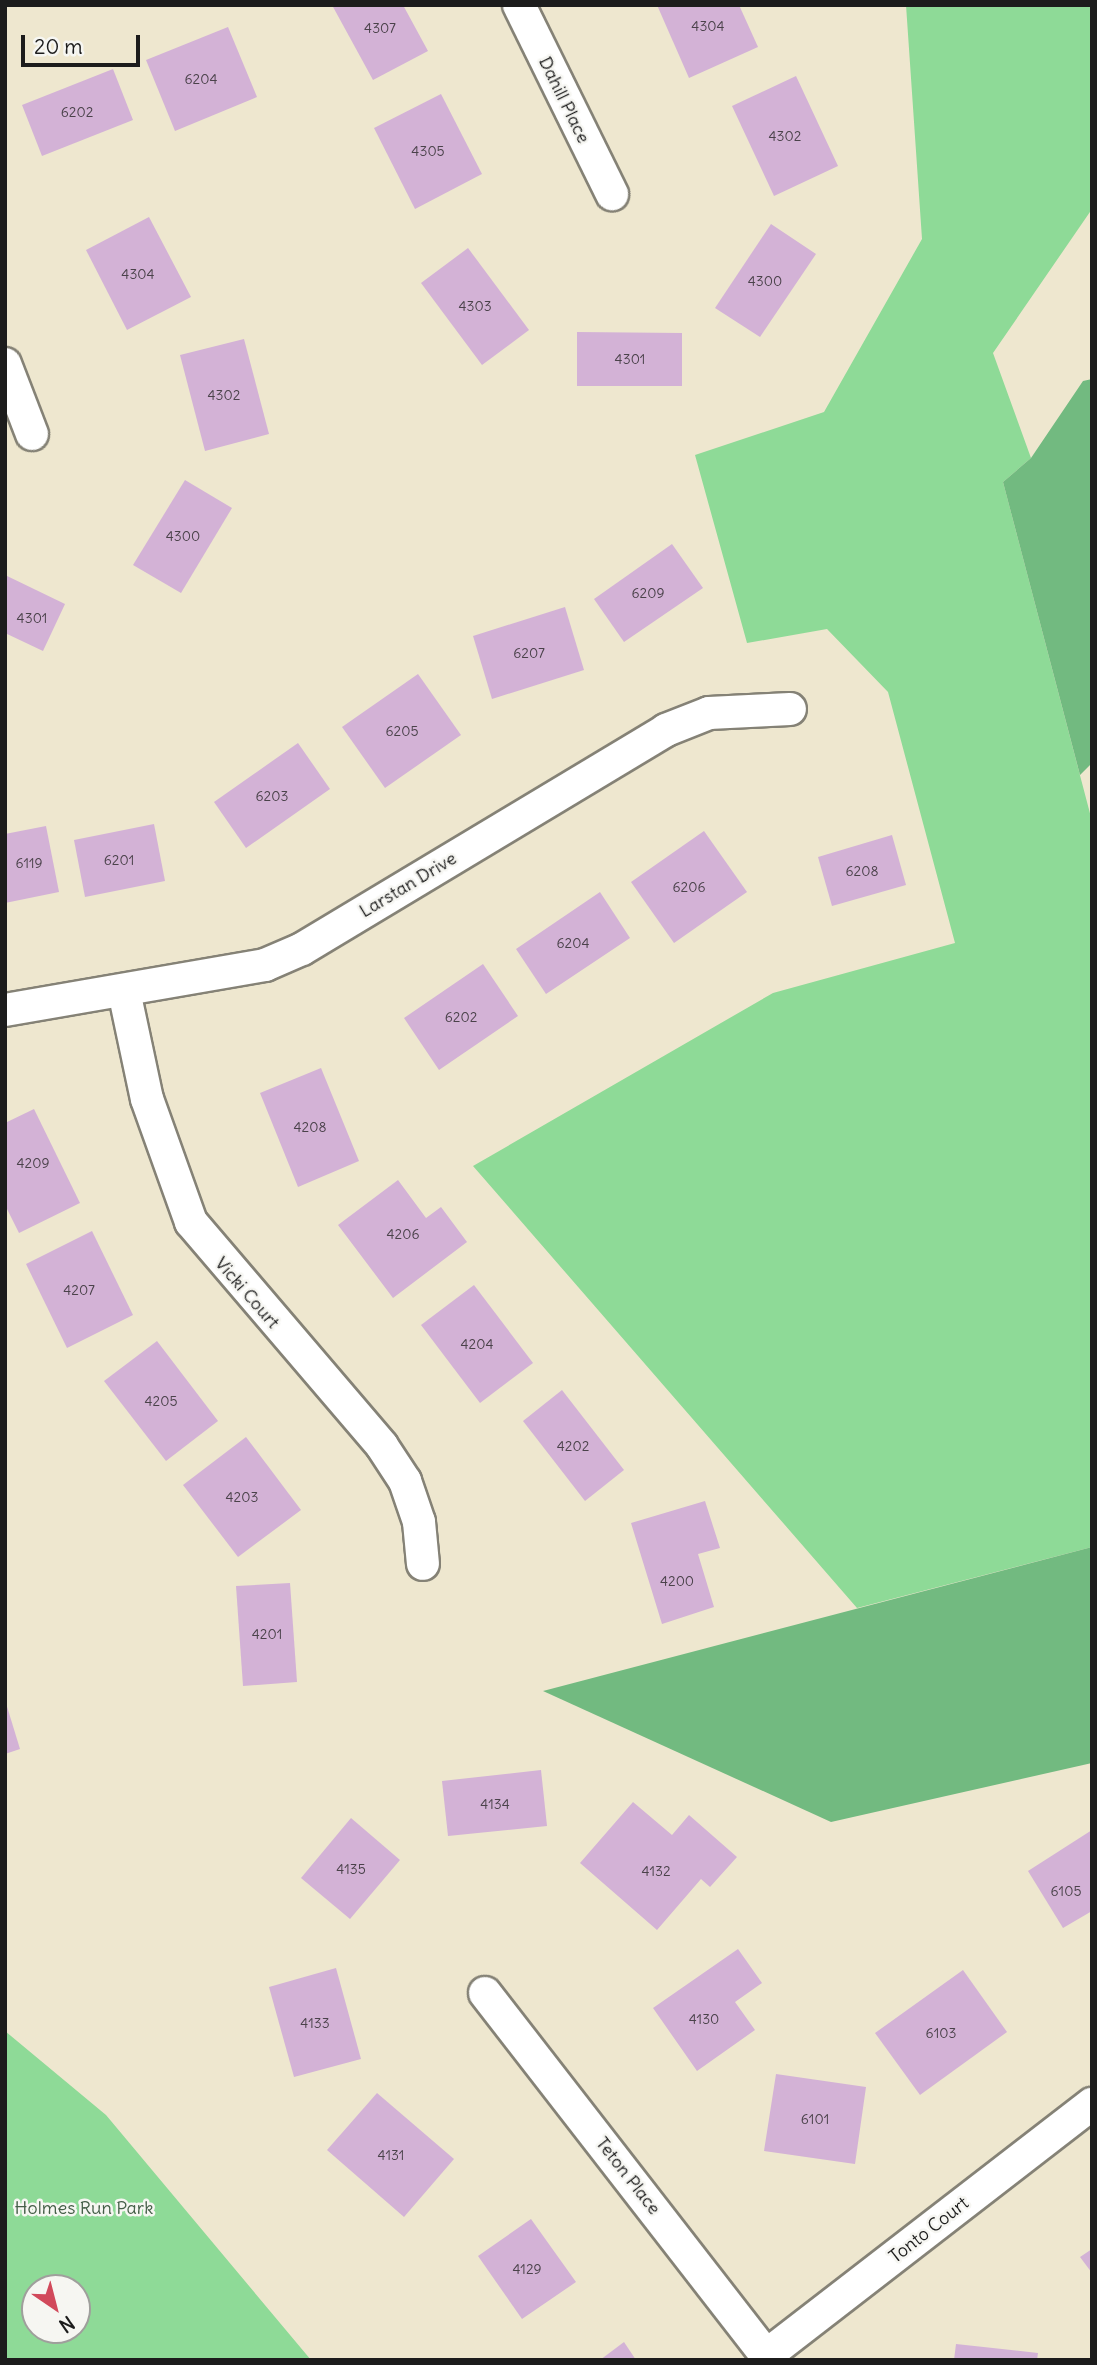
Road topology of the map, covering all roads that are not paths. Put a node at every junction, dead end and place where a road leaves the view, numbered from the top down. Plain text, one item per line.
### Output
1 (519, 5) edge
2 (612, 194) dead end
3 (5, 364) edge
4 (32, 434) dead end
5 (790, 709) dead end
6 (124, 991) junction
7 (5, 1010) edge
8 (423, 1564) dead end
9 (485, 1993) dead end
10 (1092, 2104) edge
11 (768, 2357) edge

1 - 2 street, Dahill Place
3 - 4 street
5 - 6 street, Larstan Drive
6 - 7 street, Larstan Drive
6 - 8 street, Vicki Court
9 - 11 street, Teton Place
10 - 11 street, Tonto Court

